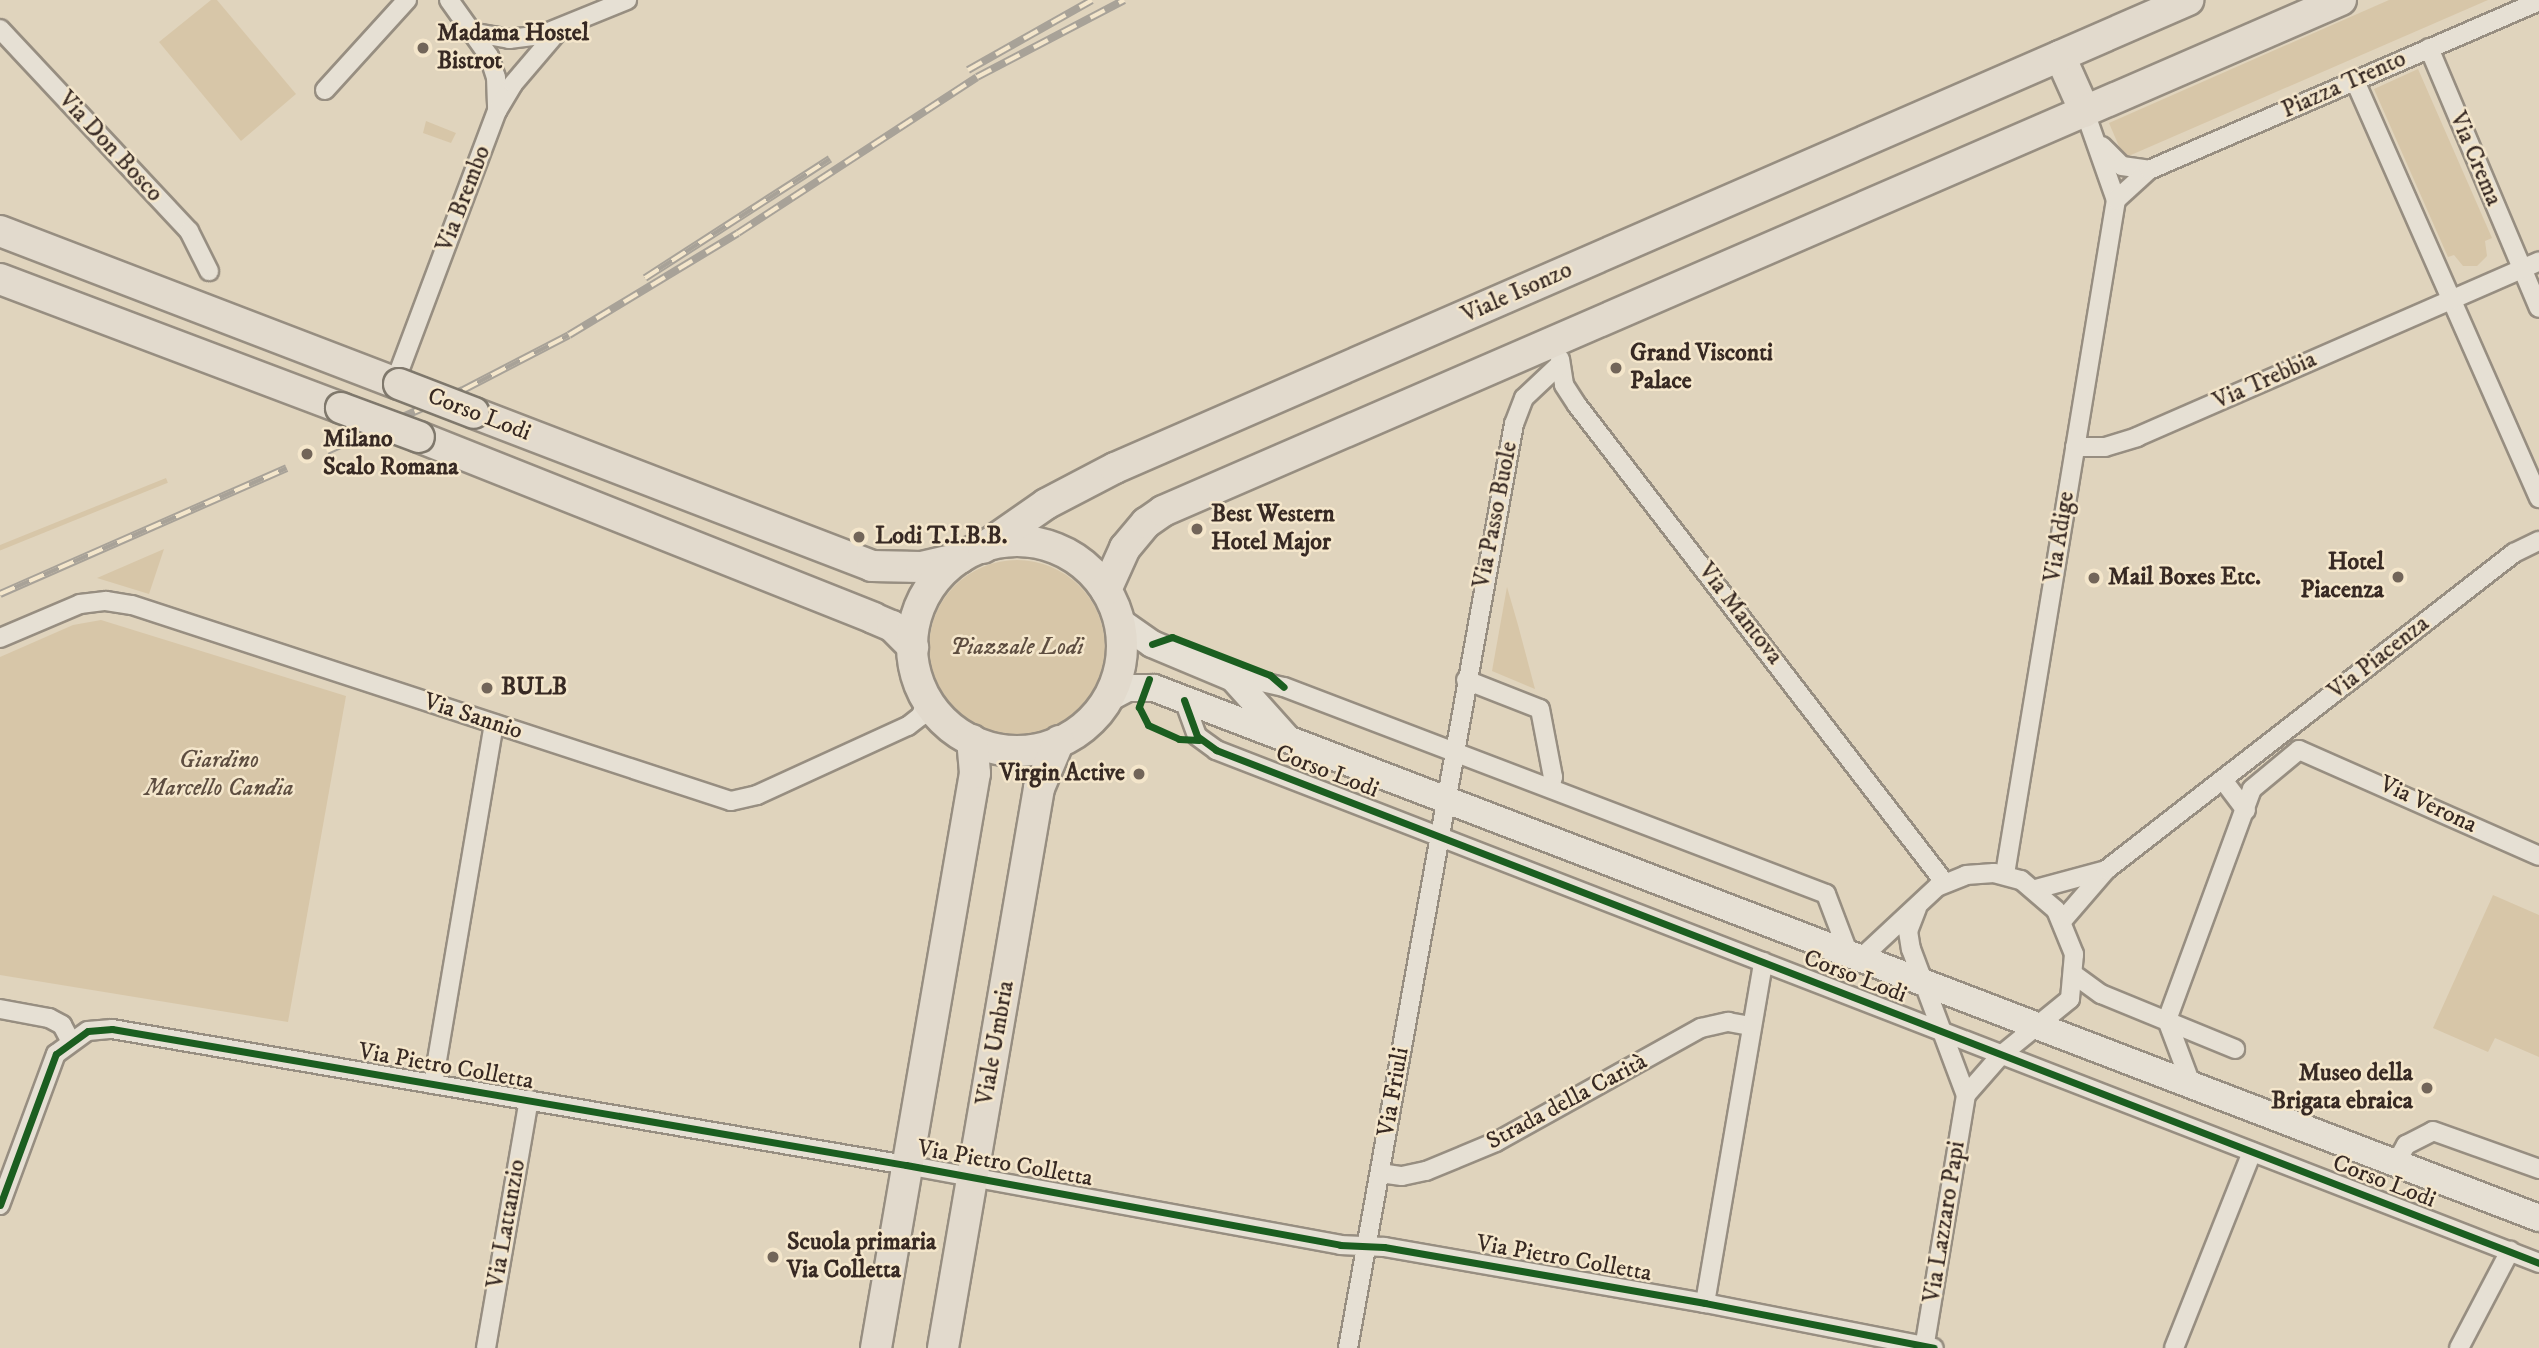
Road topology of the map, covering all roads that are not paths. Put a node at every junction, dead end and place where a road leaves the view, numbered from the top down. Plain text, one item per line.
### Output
1 (407, 0) edge
2 (449, 0) edge
3 (627, 0) edge
4 (2188, 0) edge
5 (2341, 0) edge
6 (2539, 1) edge
7 (0, 29) edge
8 (559, 30) junction
9 (476, 33) junction
10 (2429, 48) junction
11 (2060, 56) junction
12 (2355, 81) junction
13 (325, 90) dead end
14 (497, 111) junction
15 (2085, 113) junction
16 (2096, 140) junction
17 (2149, 170) junction
18 (2116, 200) junction
19 (0, 231) edge
20 (2539, 261) edge
21 (2521, 268) junction
22 (209, 271) dead end
23 (0, 279) edge
24 (2451, 299) junction
25 (2539, 308) edge
26 (1561, 352) junction
27 (397, 383) junction
28 (2076, 447) junction
29 (2537, 494) edge
30 (2539, 541) edge
31 (973, 552) junction
32 (1106, 590) junction
33 (1119, 621) junction
34 (0, 638) edge
35 (913, 647) junction
36 (1227, 674) junction
37 (1466, 680) junction
38 (927, 699) junction
39 (1107, 699) junction
40 (1184, 700) junction
41 (494, 724) junction
42 (972, 740) junction
43 (1289, 740) junction
44 (1047, 745) junction
45 (1452, 751) junction
46 (2223, 780) junction
47 (1550, 788) junction
48 (1444, 799) junction
49 (2246, 810) junction
50 (1438, 836) junction
51 (2539, 856) edge
52 (2106, 870) junction
53 (2004, 874) junction
54 (1945, 883) junction
55 (2036, 889) junction
56 (1918, 905) junction
57 (2062, 921) junction
58 (1855, 954) junction
59 (1763, 962) junction
60 (2076, 976) junction
61 (1923, 981) junction
62 (0, 1009) edge
63 (2167, 1020) junction
64 (1750, 1026) junction
65 (2039, 1026) junction
66 (1946, 1033) junction
67 (70, 1040) junction
68 (2235, 1049) dead end
69 (2001, 1055) junction
70 (433, 1084) junction
71 (2191, 1084) junction
72 (1966, 1095) junction
73 (529, 1100) junction
74 (2252, 1152) junction
75 (2396, 1163) junction
76 (906, 1165) junction
77 (2539, 1169) edge
78 (1380, 1173) junction
79 (973, 1177) junction
80 (0, 1205) edge
81 (2539, 1218) edge
82 (1365, 1246) junction
83 (2510, 1251) junction
84 (2539, 1263) edge
85 (1705, 1303) junction
86 (1928, 1347) edge
87 (486, 1348) edge
88 (876, 1348) edge
89 (943, 1348) edge
90 (1348, 1348) edge
91 (2174, 1348) edge
92 (2459, 1348) edge

1 - 13 street
2 - 9 street
3 - 8 street, Via Brembo
4 - 11 main road
5 - 15 main road
6 - 10 street, Piazza Trento
7 - 22 street, Via Don Bosco
8 - 9 street, Via Brembo
8 - 14 street, Via Brembo
9 - 14 street
10 - 12 street, Piazza Trento
10 - 21 street, Via Crema
11 - 15 main road
11 - 31 main road, Viale Isonzo
12 - 17 street, Piazza Trento
12 - 24 street
14 - 27 street, Via Brembo
15 - 16 street
15 - 26 main road
16 - 17 street
16 - 18 street
17 - 18 street, Piazza Trento
18 - 28 street, Via Adige
19 - 27 main road, Corso Lodi
20 - 21 street
21 - 24 street
21 - 25 street, Via Crema
23 - 35 main road, Corso Lodi, bridge
24 - 28 street, Via Trebbia
24 - 29 street
26 - 32 main road
26 - 37 street, Via Passo Buole
26 - 54 street, Via Mantova
27 - 31 main road, Corso Lodi, bridge
28 - 53 street, Via Adige
30 - 46 street, Via Piacenza
31 - 32 main road
31 - 35 main road
32 - 33 main road
33 - 36 main road, Corso Lodi
33 - 39 main road
34 - 41 street, Via Sannio
35 - 38 main road
36 - 43 main road, Corso Lodi
36 - 45 street, Corso Lodi
37 - 45 street, Via Passo Buole
37 - 47 street
38 - 41 street, Via Sannio
38 - 42 main road
39 - 40 main road, Corso Lodi
39 - 44 main road
40 - 43 main road, Corso Lodi
40 - 50 street, Corso Lodi
41 - 70 street
42 - 44 main road
42 - 76 main road
43 - 48 main road, Corso Lodi
44 - 79 main road, Viale Umbria
45 - 47 street, Corso Lodi
45 - 48 street, Via Passo Buole
46 - 49 street
46 - 52 street, Via Piacenza
47 - 58 street, Corso Lodi
48 - 50 street, Via Passo Buole
48 - 58 main road, Corso Lodi
49 - 51 street, Via Verona
49 - 63 street
50 - 59 street, Corso Lodi
50 - 78 street, Via Friuli
52 - 55 street, Via Piacenza
52 - 57 street, Via Piacenza
53 - 54 street
53 - 55 street
54 - 56 street
55 - 57 street
56 - 58 street
56 - 61 street
57 - 60 street
58 - 61 main road, Corso Lodi
59 - 64 street, Corso Lodi
59 - 66 street, Corso Lodi
60 - 63 street
60 - 65 street
61 - 65 main road, Corso Lodi
61 - 66 street, Via Lazzaro Papi
62 - 67 street
63 - 68 street
63 - 71 street
64 - 78 street, Strada della Carità
64 - 85 street, Corso Lodi
65 - 69 street
65 - 71 main road, Corso Lodi
66 - 69 street, Corso Lodi
66 - 72 street, Via Lazzaro Papi
67 - 70 street, Via Pietro Colletta
67 - 80 street
69 - 72 street
69 - 74 street, Corso Lodi
70 - 73 street, Via Pietro Colletta
71 - 75 main road, Corso Lodi
72 - 86 street, Via Lazzaro Papi
73 - 76 street, Via Pietro Colletta
73 - 87 street, Via Lattanzio
74 - 83 street, Corso Lodi
74 - 91 street
75 - 77 street, Corso Lodi
75 - 81 main road, Corso Lodi
76 - 79 street, Via Pietro Colletta
76 - 88 main road
78 - 82 street, Via Friuli
79 - 82 street, Via Pietro Colletta
79 - 89 main road, Viale Umbria
82 - 85 street, Via Pietro Colletta
82 - 90 street, Via Friuli
83 - 84 street, Corso Lodi
83 - 92 street
85 - 86 street, Via Pietro Colletta

